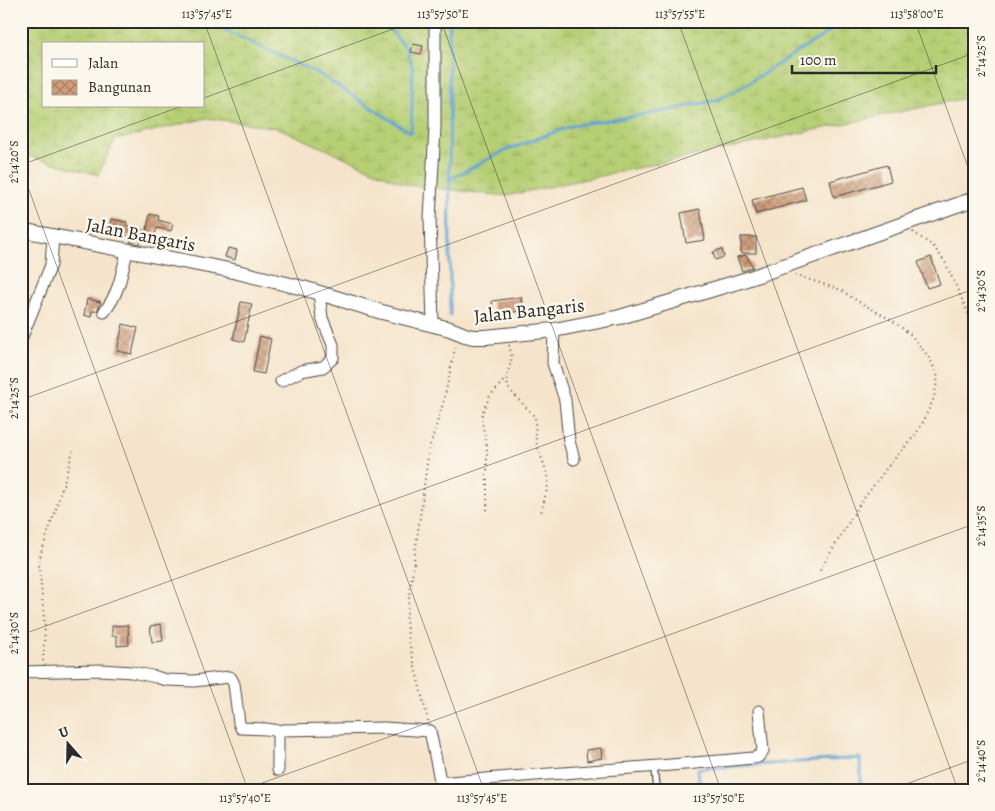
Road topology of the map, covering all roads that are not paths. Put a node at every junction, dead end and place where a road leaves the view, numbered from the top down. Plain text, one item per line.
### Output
1 (435, 21) edge
2 (974, 199) edge
3 (21, 230) edge
4 (53, 236) junction
5 (127, 251) junction
6 (319, 293) junction
7 (104, 312) dead end
8 (433, 325) junction
9 (554, 330) junction
10 (21, 339) edge
11 (281, 381) dead end
12 (574, 459) dead end
13 (21, 672) edge
14 (759, 711) dead end
15 (280, 731) junction
16 (654, 767) junction
17 (278, 770) dead end
18 (441, 787) edge
19 (656, 790) edge

1 - 8 street
2 - 9 street, Jalan Bangaris
3 - 4 street, Jalan Bangaris
4 - 5 street, Jalan Bangaris
4 - 10 street
5 - 6 street, Jalan Bangaris
5 - 7 street
6 - 8 street, Jalan Bangaris
6 - 11 street
8 - 9 street, Jalan Bangaris
9 - 12 street
13 - 15 street
14 - 16 street
15 - 17 street
15 - 18 street
16 - 18 street
16 - 19 lane

